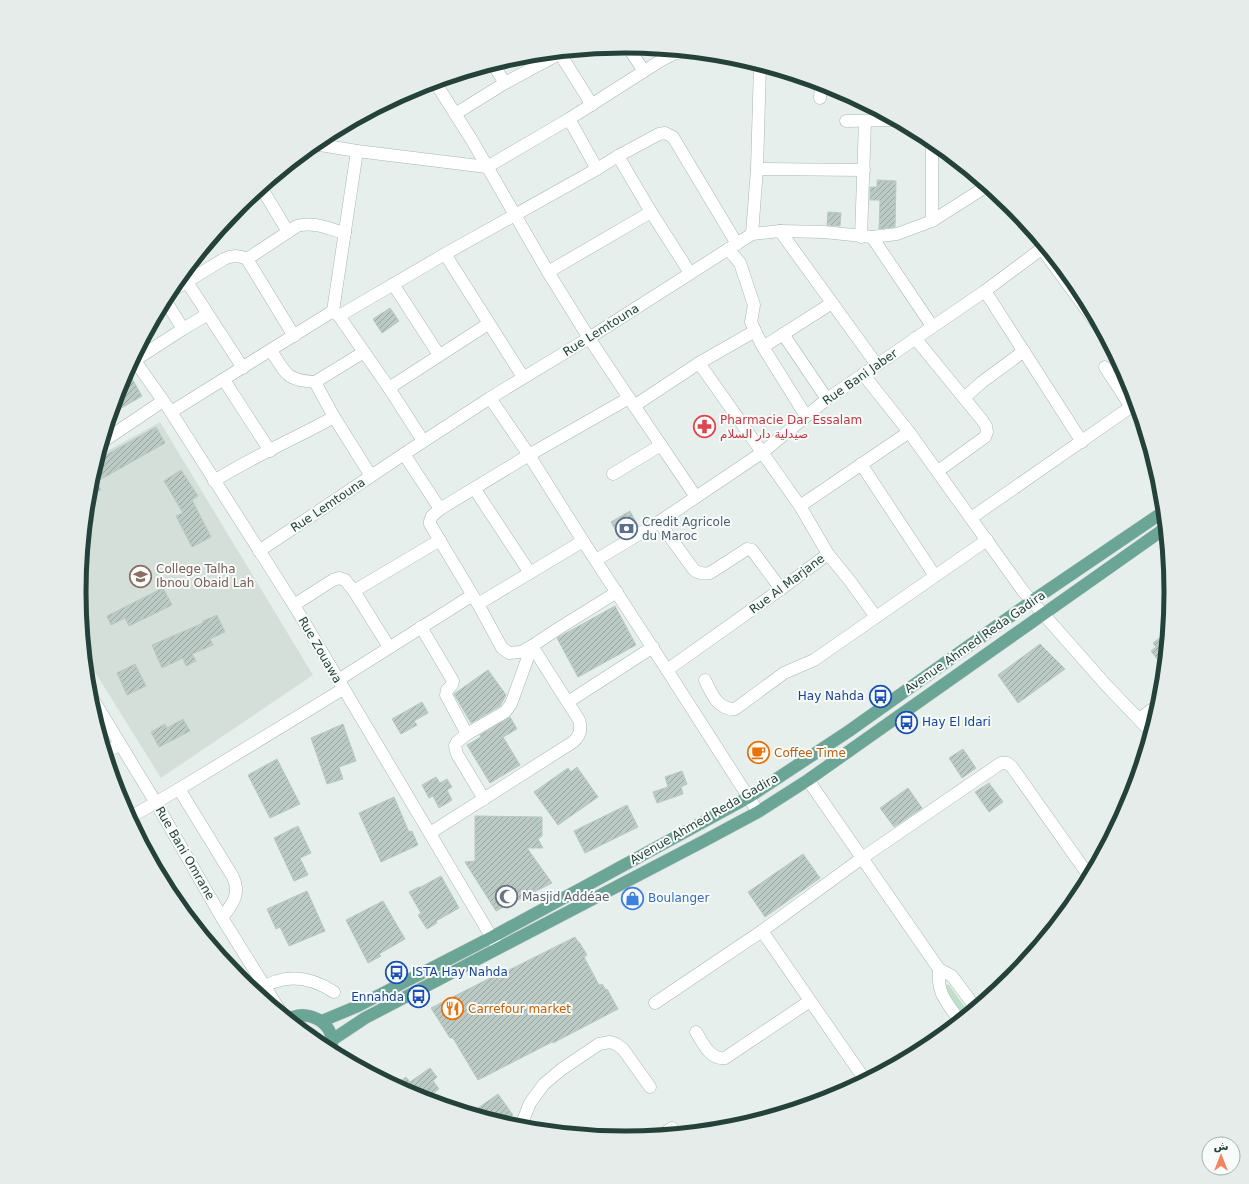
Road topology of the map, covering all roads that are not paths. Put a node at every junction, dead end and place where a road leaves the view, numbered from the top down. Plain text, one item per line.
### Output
1 (632, 53) edge
2 (671, 55) edge
3 (562, 57) edge
4 (549, 59) edge
5 (496, 68) edge
6 (760, 70) edge
7 (644, 71) junction
8 (505, 83) junction
9 (437, 87) edge
10 (821, 90) edge
11 (820, 98) dead end
12 (592, 105) junction
13 (455, 114) junction
14 (569, 120) junction
15 (865, 120) junction
16 (884, 120) edge
17 (846, 121) dead end
18 (323, 145) edge
19 (932, 150) edge
20 (357, 151) junction
21 (618, 156) junction
22 (487, 167) junction
23 (597, 169) junction
24 (757, 169) junction
25 (864, 170) junction
26 (982, 189) edge
27 (264, 192) edge
28 (651, 212) junction
29 (515, 216) junction
30 (932, 221) junction
31 (780, 231) junction
32 (288, 232) junction
33 (345, 233) junction
34 (752, 234) junction
35 (866, 237) junction
36 (733, 246) junction
37 (1040, 250) edge
38 (445, 254) junction
39 (247, 259) junction
40 (548, 272) junction
41 (690, 273) junction
42 (187, 282) junction
43 (393, 284) junction
44 (182, 285) edge
45 (985, 291) junction
46 (832, 304) junction
47 (168, 305) edge
48 (208, 314) junction
49 (336, 314) junction
50 (488, 324) junction
51 (932, 326) junction
52 (183, 329) junction
53 (755, 331) junction
54 (782, 334) junction
55 (294, 336) junction
56 (589, 338) junction
57 (915, 338) junction
58 (763, 346) junction
59 (271, 351) junction
60 (1024, 351) junction
61 (364, 352) junction
62 (141, 355) edge
63 (439, 355) junction
64 (699, 362) junction
65 (137, 363) edge
66 (877, 365) junction
67 (1104, 367) dead end
68 (243, 368) junction
69 (864, 374) junction
70 (523, 377) junction
71 (224, 380) junction
72 (315, 382) junction
73 (389, 388) junction
74 (1126, 397) edge
75 (490, 398) junction
76 (964, 398) junction
77 (827, 399) junction
78 (163, 401) junction
79 (632, 402) junction
80 (1131, 408) edge
81 (171, 412) junction
82 (806, 416) junction
83 (334, 417) junction
84 (909, 432) junction
85 (108, 438) edge
86 (423, 441) junction
87 (1082, 442) junction
88 (661, 445) junction
89 (270, 451) junction
90 (763, 452) junction
91 (404, 454) junction
92 (529, 455) junction
93 (861, 464) junction
94 (938, 471) junction
95 (613, 474) dead end
96 (371, 476) junction
97 (214, 481) junction
98 (474, 488) junction
99 (696, 497) junction
100 (800, 506) junction
101 (440, 509) junction
102 (1158, 515) edge
103 (972, 518) junction
104 (659, 522) junction
105 (1160, 532) edge
106 (440, 540) junction
107 (583, 540) junction
108 (988, 540) junction
109 (259, 551) junction
110 (828, 554) junction
111 (596, 560) junction
112 (530, 573) junction
113 (935, 576) junction
114 (781, 589) junction
115 (354, 591) junction
116 (617, 592) junction
117 (476, 601) junction
118 (1032, 601) junction
119 (294, 605) junction
120 (1044, 614) junction
121 (876, 617) junction
122 (421, 627) junction
123 (389, 646) junction
124 (532, 646) junction
125 (653, 647) junction
126 (667, 670) junction
127 (705, 680) dead end
128 (340, 684) junction
129 (568, 702) junction
130 (99, 709) edge
131 (1150, 711) edge
132 (1139, 719) junction
133 (1146, 727) edge
134 (467, 734) junction
135 (120, 744) junction
136 (110, 751) edge
137 (808, 780) junction
138 (180, 789) junction
139 (749, 797) junction
140 (484, 798) junction
141 (156, 803) junction
142 (758, 812) junction
143 (134, 815) edge
144 (430, 833) junction
145 (862, 858) junction
146 (1085, 871) edge
147 (222, 918) junction
148 (762, 931) junction
149 (492, 937) junction
150 (498, 948) junction
151 (939, 969) junction
152 (260, 989) edge
153 (334, 992) dead end
154 (810, 1001) junction
155 (655, 1003) dead end
156 (973, 1003) edge
157 (957, 1017) edge
158 (293, 1018) edge
159 (322, 1021) junction
160 (696, 1032) dead end
161 (330, 1043) edge
162 (334, 1046) edge
163 (862, 1076) edge
164 (650, 1087) dead end
165 (523, 1122) edge

1 - 7 street
2 - 7 street
3 - 12 street
4 - 8 street
5 - 8 street
6 - 24 street
7 - 12 street
8 - 13 street
9 - 13 street
10 - 11 street
12 - 14 street
13 - 22 street
14 - 22 street
14 - 23 street
15 - 16 street
15 - 17 street
15 - 25 street
18 - 20 street
19 - 30 street
20 - 22 street
20 - 33 street
21 - 23 street
21 - 28 street
21 - 36 street
22 - 29 street
23 - 29 street
24 - 25 street
24 - 34 street
25 - 35 street
26 - 30 street, Rue Lemtouna
27 - 32 street
28 - 40 street
28 - 41 street
29 - 38 street
29 - 40 street
30 - 35 street, Rue Lemtouna
31 - 34 street, Rue Lemtouna
31 - 35 street, Rue Lemtouna
31 - 46 street
32 - 33 street
32 - 39 street
33 - 49 street
34 - 36 street, Rue Lemtouna
35 - 51 street
36 - 41 street, Rue Lemtouna
36 - 53 street
37 - 45 street, Rue Bani Jaber
38 - 43 street
38 - 50 street
39 - 42 street
39 - 55 street
40 - 56 street
41 - 56 street, Rue Lemtouna
42 - 44 street
42 - 48 street
43 - 49 street
43 - 63 street
45 - 51 street, Rue Bani Jaber
45 - 60 street
46 - 54 street
46 - 66 street
47 - 52 street
48 - 52 street
48 - 68 street
49 - 55 street
49 - 61 street
50 - 63 street
50 - 70 street
51 - 57 street, Rue Bani Jaber
52 - 62 street
53 - 58 street
53 - 64 street
54 - 58 street
54 - 77 street
55 - 59 street
56 - 70 street, Rue Lemtouna
56 - 79 street
57 - 66 street, Rue Bani Jaber
57 - 76 street
58 - 82 street
59 - 68 street
59 - 72 street
60 - 76 street
60 - 87 street
61 - 72 street
61 - 73 street
63 - 73 street
64 - 79 street
64 - 90 street, Rue Al Marjane
65 - 78 street, Rue Zouawa
66 - 69 street, Rue Bani Jaber
67 - 74 street
68 - 71 street
69 - 77 street, Rue Bani Jaber
69 - 84 street
70 - 75 street, Rue Lemtouna
71 - 81 street
71 - 89 street
72 - 83 street
73 - 86 street
75 - 86 street, Rue Lemtouna
75 - 92 street
76 - 94 street
77 - 82 street, Rue Bani Jaber
78 - 81 street, Rue Zouawa
78 - 85 street
79 - 88 street
79 - 92 street
80 - 87 street
81 - 97 street, Rue Zouawa
82 - 90 street, Rue Bani Jaber
83 - 89 street
83 - 96 street
84 - 93 street
84 - 94 street
86 - 91 street, Rue Lemtouna
87 - 103 street
88 - 95 street
88 - 99 street
89 - 97 street
90 - 99 street, Rue Bani Jaber
90 - 100 street, Rue Al Marjane
91 - 96 street, Rue Lemtouna
91 - 101 street
92 - 98 street
92 - 107 street
93 - 100 street
93 - 113 street
94 - 103 street
96 - 109 street, Rue Lemtouna
97 - 109 street, Rue Zouawa
98 - 101 street
98 - 112 street
99 - 104 street, Rue Bani Jaber
100 - 110 street, Rue Al Marjane
101 - 106 street
102 - 118 main road, Avenue Ahmed Reda Gadira
103 - 108 street
104 - 111 street, Rue Bani Jaber
104 - 114 street
105 - 120 main road, Avenue Ahmed Reda Gadira
106 - 115 street
106 - 117 street
107 - 111 street
107 - 112 street
108 - 113 street
108 - 118 street
109 - 119 street, Rue Zouawa
110 - 114 street, Rue Al Marjane
110 - 121 street
111 - 116 street
112 - 117 street
113 - 121 street
114 - 126 street, Rue Al Marjane
115 - 119 street
115 - 123 street
116 - 124 street
116 - 125 street
117 - 122 street
117 - 124 street
118 - 120 street
118 - 139 main road, Avenue Ahmed Reda Gadira
119 - 128 street, Rue Zouawa
120 - 132 street
120 - 137 main road, Avenue Ahmed Reda Gadira
121 - 127 street
122 - 123 street
122 - 134 street
123 - 128 street
124 - 129 street
124 - 134 street
125 - 126 street
125 - 129 street
126 - 139 street
128 - 138 street
128 - 144 street, Rue Zouawa
129 - 140 street
130 - 135 street, Rue Bani Omrane
131 - 132 street
132 - 133 street
134 - 140 street
135 - 136 street
135 - 141 street, Rue Bani Omrane
137 - 142 main road, Avenue Ahmed Reda Gadira
137 - 145 street
138 - 141 street
138 - 147 street
139 - 142 street
139 - 149 main road, Avenue Ahmed Reda Gadira
140 - 144 street
141 - 143 street
141 - 147 street, Rue Bani Omrane
142 - 150 main road, Avenue Ahmed Reda Gadira
144 - 149 street, Rue Zouawa
145 - 146 street
145 - 148 street
145 - 151 street
147 - 152 street, Rue Bani Omrane
148 - 154 street
148 - 155 street
149 - 150 street, Rue Zouawa
149 - 159 main road, Avenue Ahmed Reda Gadira
150 - 162 main road, Avenue Ahmed Reda Gadira
151 - 156 street
151 - 157 street
152 - 153 street
154 - 160 street
154 - 163 street
158 - 159 main road
159 - 161 main road
164 - 165 street

